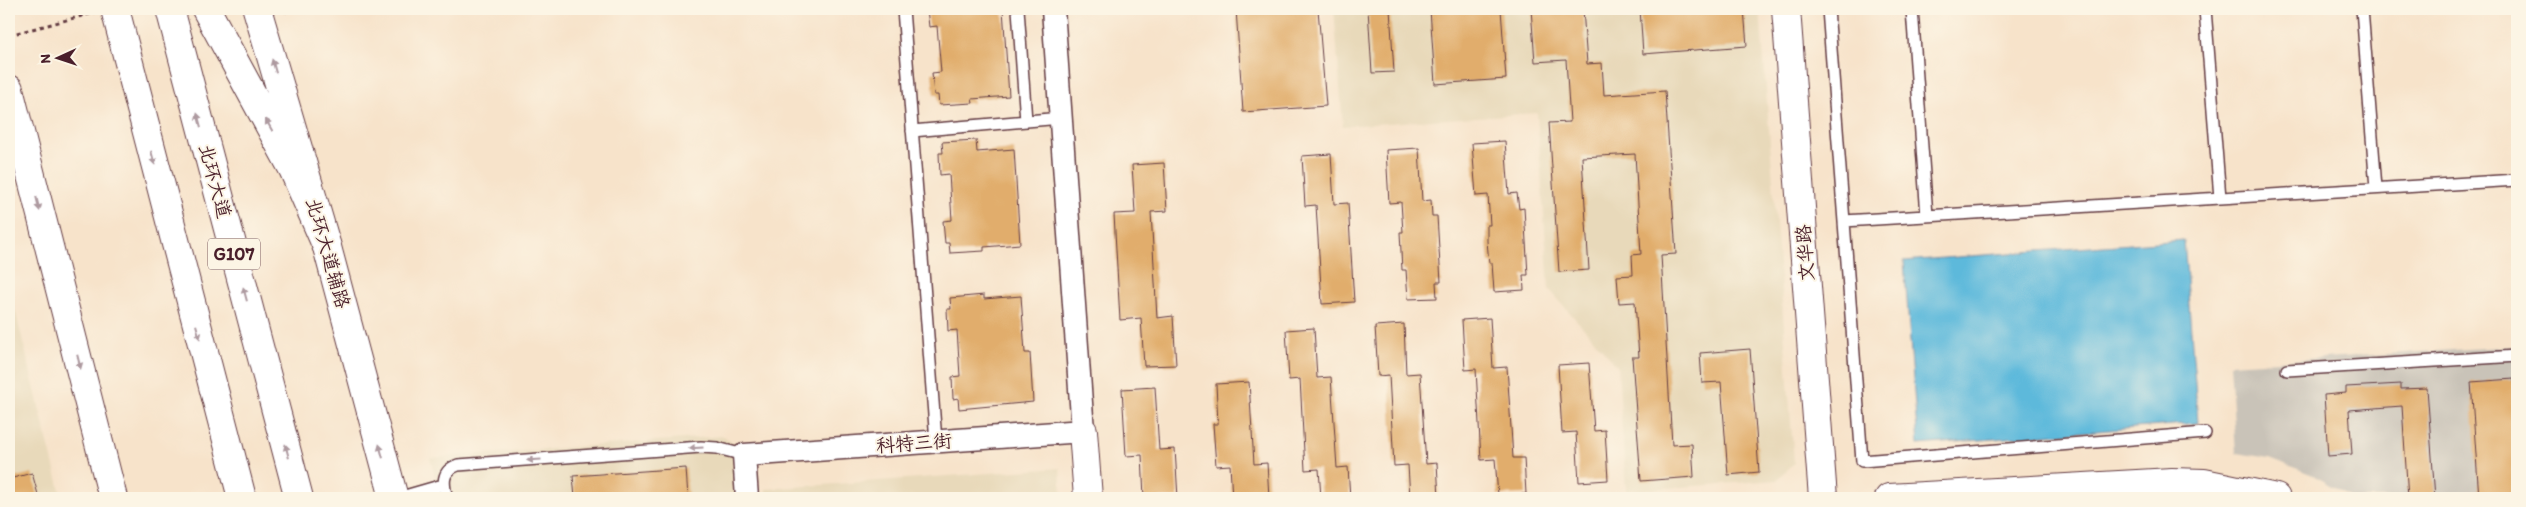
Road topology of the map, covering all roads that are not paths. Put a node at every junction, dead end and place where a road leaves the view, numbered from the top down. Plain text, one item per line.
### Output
1 (105, 9) edge
2 (115, 9) edge
3 (170, 9) edge
4 (206, 9) edge
5 (257, 9) edge
6 (903, 9) edge
7 (1018, 9) edge
8 (1053, 9) edge
9 (1786, 9) edge
10 (1828, 9) edge
11 (1912, 9) edge
12 (2205, 9) edge
13 (2362, 9) edge
14 (135, 87) junction
15 (9, 89) edge
16 (1061, 118) junction
17 (1026, 121) junction
18 (912, 131) junction
19 (17, 159) edge
20 (2517, 180) edge
21 (2376, 188) junction
22 (2220, 198) junction
23 (1927, 216) junction
24 (1844, 221) junction
25 (328, 248) junction
26 (2517, 356) edge
27 (2287, 370) dead end
28 (1083, 431) junction
29 (2205, 433) dead end
30 (936, 441) junction
31 (744, 455) junction
32 (443, 485) junction
33 (2085, 492) edge
34 (114, 498) edge
35 (242, 498) edge
36 (299, 498) edge
37 (394, 498) edge
38 (398, 498) edge
39 (447, 498) edge
40 (747, 498) edge
41 (1088, 498) edge
42 (1823, 498) edge
43 (1890, 498) edge
44 (2276, 498) edge

1 - 14 main road
2 - 14 main road, G107
36 -> 3 main road, 北环大道 / G107
25 -> 4 main road
25 -> 5 main road, 北环大道辅路
6 - 18 lane
7 - 17 lane
8 - 16 street
9 - 42 main road, 文华路
10 - 24 lane
11 - 23 lane
12 - 22 lane
13 - 21 lane
14 -> 35 main road, G107
15 - 19 main road
16 - 17 lane
16 - 28 street
17 - 18 lane
18 - 30 lane
19 -> 34 main road
20 - 21 lane
21 - 22 lane
22 - 23 lane
23 - 24 lane
24 - 29 lane
37 -> 25 main road, 北环大道辅路
26 - 27 lane
28 - 30 street, 科特三街
28 - 41 main road
30 - 31 street, 科特三街
31 -> 32 lane
31 - 40 street
32 - 38 lane
32 - 39 lane
33 - 43 main road
33 - 44 main road

